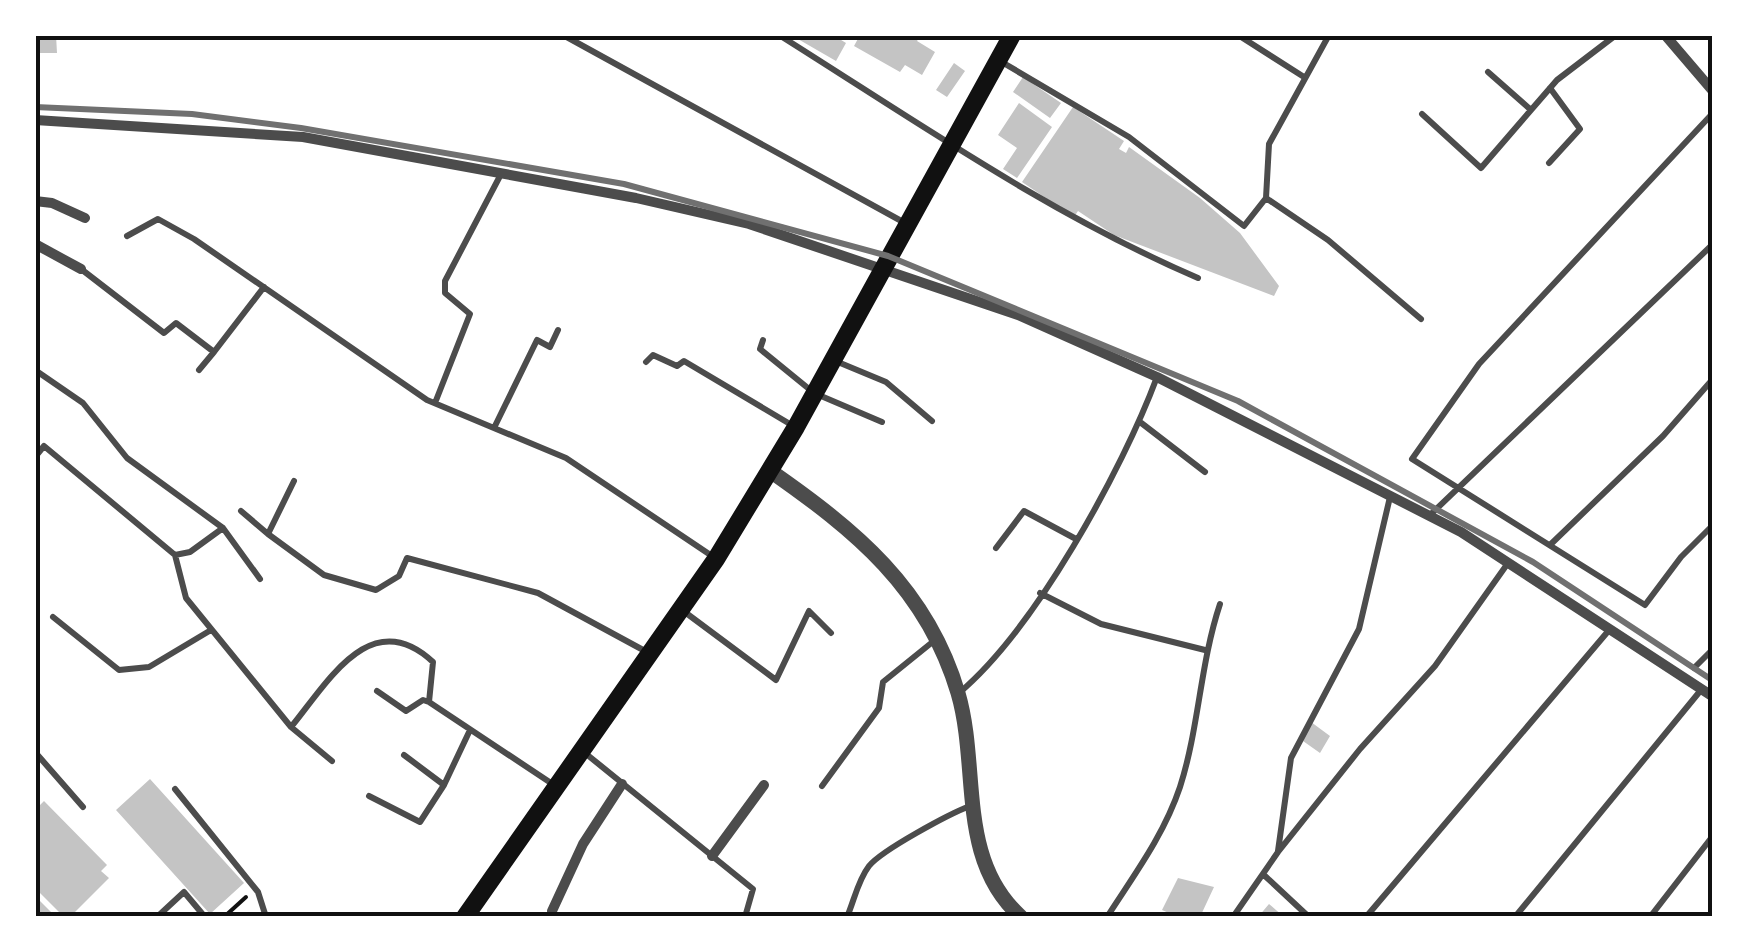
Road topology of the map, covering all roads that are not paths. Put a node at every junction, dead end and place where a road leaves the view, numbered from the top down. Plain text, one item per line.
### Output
1 (563, 35) edge
2 (779, 35) edge
3 (1238, 35) edge
4 (1329, 35) edge
5 (1616, 35) edge
6 (1665, 35) edge
7 (1008, 37) edge
8 (999, 60) junction
9 (1488, 72) dead end
10 (1304, 78) junction
11 (1550, 88) junction
12 (1712, 90) edge
13 (1531, 110) junction
14 (1422, 114) dead end
15 (1712, 114) edge
16 (35, 120) edge
17 (952, 144) junction
18 (1549, 163) dead end
19 (500, 176) junction
20 (1266, 198) junction
21 (35, 202) edge
22 (85, 218) dead end
23 (906, 224) junction
24 (127, 236) dead end
25 (35, 244) edge
26 (1712, 244) edge
27 (81, 270) joint
28 (881, 270) junction
29 (1198, 278) dead end
30 (264, 287) junction
31 (1422, 319) dead end
32 (558, 330) dead end
33 (763, 340) dead end
34 (214, 352) junction
35 (832, 359) junction
36 (646, 362) dead end
37 (35, 370) edge
38 (199, 370) dead end
39 (1157, 378) junction
40 (1712, 380) edge
41 (814, 392) junction
42 (435, 403) junction
43 (932, 421) dead end
44 (882, 422) dead end
45 (1140, 422) junction
46 (796, 427) junction
47 (494, 428) junction
48 (35, 457) edge
49 (769, 470) junction
50 (1205, 472) dead end
51 (294, 481) dead end
52 (1456, 488) junction
53 (1390, 497) junction
54 (241, 511) dead end
55 (1429, 516) junction
56 (1712, 526) edge
57 (222, 528) junction
58 (268, 534) junction
59 (1076, 539) junction
60 (1551, 544) junction
61 (996, 548) dead end
62 (175, 555) junction
63 (716, 559) junction
64 (1534, 562) dead end
65 (1508, 563) junction
66 (1523, 573) junction
67 (260, 579) dead end
68 (1040, 593) junction
69 (1220, 604) dead end
70 (682, 609) junction
71 (54, 616) dead end
72 (1610, 629) junction
73 (211, 630) junction
74 (832, 632) dead end
75 (936, 640) junction
76 (1204, 650) junction
77 (1712, 650) edge
78 (651, 654) junction
79 (1694, 668) dead end
80 (1702, 689) junction
81 (377, 691) dead end
82 (958, 694) junction
83 (1712, 696) edge
84 (428, 702) junction
85 (291, 727) junction
86 (470, 730) junction
87 (584, 752) junction
88 (404, 756) dead end
89 (36, 757) edge
90 (332, 761) dead end
91 (622, 784) junction
92 (444, 785) junction
93 (764, 785) dead end
94 (555, 786) junction
95 (822, 786) dead end
96 (175, 789) dead end
97 (369, 796) dead end
98 (970, 806) junction
99 (83, 807) dead end
100 (1712, 837) edge
101 (1278, 852) junction
102 (712, 856) junction
103 (1265, 876) junction
104 (552, 911) dead end
105 (157, 917) edge
106 (205, 917) edge
107 (266, 917) edge
108 (465, 917) edge
109 (745, 917) edge
110 (848, 917) edge
111 (1022, 917) edge
112 (1107, 917) edge
113 (1233, 917) edge
114 (1309, 917) edge
115 (1366, 917) edge
116 (1515, 917) edge
117 (1650, 917) edge

1 - 23 lane
2 - 17 lane
3 - 10 lane
4 - 10 lane
5 - 11 lane
6 - 12 street
7 - 8 main road
8 - 17 main road
8 - 20 lane
9 - 13 lane
10 - 20 lane
11 - 13 lane
11 - 18 lane
13 - 14 lane
15 - 52 lane
16 - 19 street
17 - 23 main road
17 - 29 lane
19 - 28 street
19 - 42 lane
20 - 31 lane
21 - 22 street
23 - 28 main road
24 - 30 lane
25 - 27 street
26 - 52 lane
27 - 34 lane
28 - 35 main road
28 - 39 street
30 - 34 lane
30 - 42 lane
32 - 47 lane
33 - 41 lane
34 - 38 lane
35 - 41 main road
35 - 43 lane
36 - 46 lane
37 - 57 lane
39 - 45 lane
39 - 53 street
40 - 60 lane
41 - 44 lane
41 - 46 main road
42 - 47 lane
45 - 50 lane
45 - 59 lane
46 - 49 main road
47 - 63 lane
48 - 62 lane
49 - 63 main road
49 - 75 street
51 - 58 lane
52 - 55 lane
52 - 60 lane
53 - 55 street
53 - 101 lane
54 - 58 lane
55 - 65 street
56 - 60 lane
57 - 62 lane
57 - 67 lane
58 - 78 lane
59 - 61 lane
59 - 68 lane
62 - 73 lane
63 - 70 main road
64 - 66 street
65 - 66 street
65 - 101 lane
66 - 72 street
68 - 76 lane
68 - 82 lane
69 - 76 lane
70 - 74 lane
70 - 78 main road
71 - 73 lane
72 - 80 street
72 - 115 lane
73 - 85 lane
75 - 82 street
75 - 95 lane
76 - 112 lane
77 - 79 lane
78 - 87 main road
80 - 83 street
80 - 116 lane
81 - 84 lane
82 - 98 street
84 - 85 lane
84 - 86 lane
85 - 90 lane
86 - 92 lane
86 - 94 lane
87 - 91 lane
87 - 94 main road
88 - 92 lane
89 - 99 lane
91 - 102 lane
91 - 104 street
92 - 97 lane
93 - 102 street
94 - 108 main road
96 - 107 lane
98 - 110 lane
98 - 111 street
100 - 117 lane
101 - 103 lane
102 - 109 lane
103 - 113 lane
103 - 114 lane
105 - 106 lane

